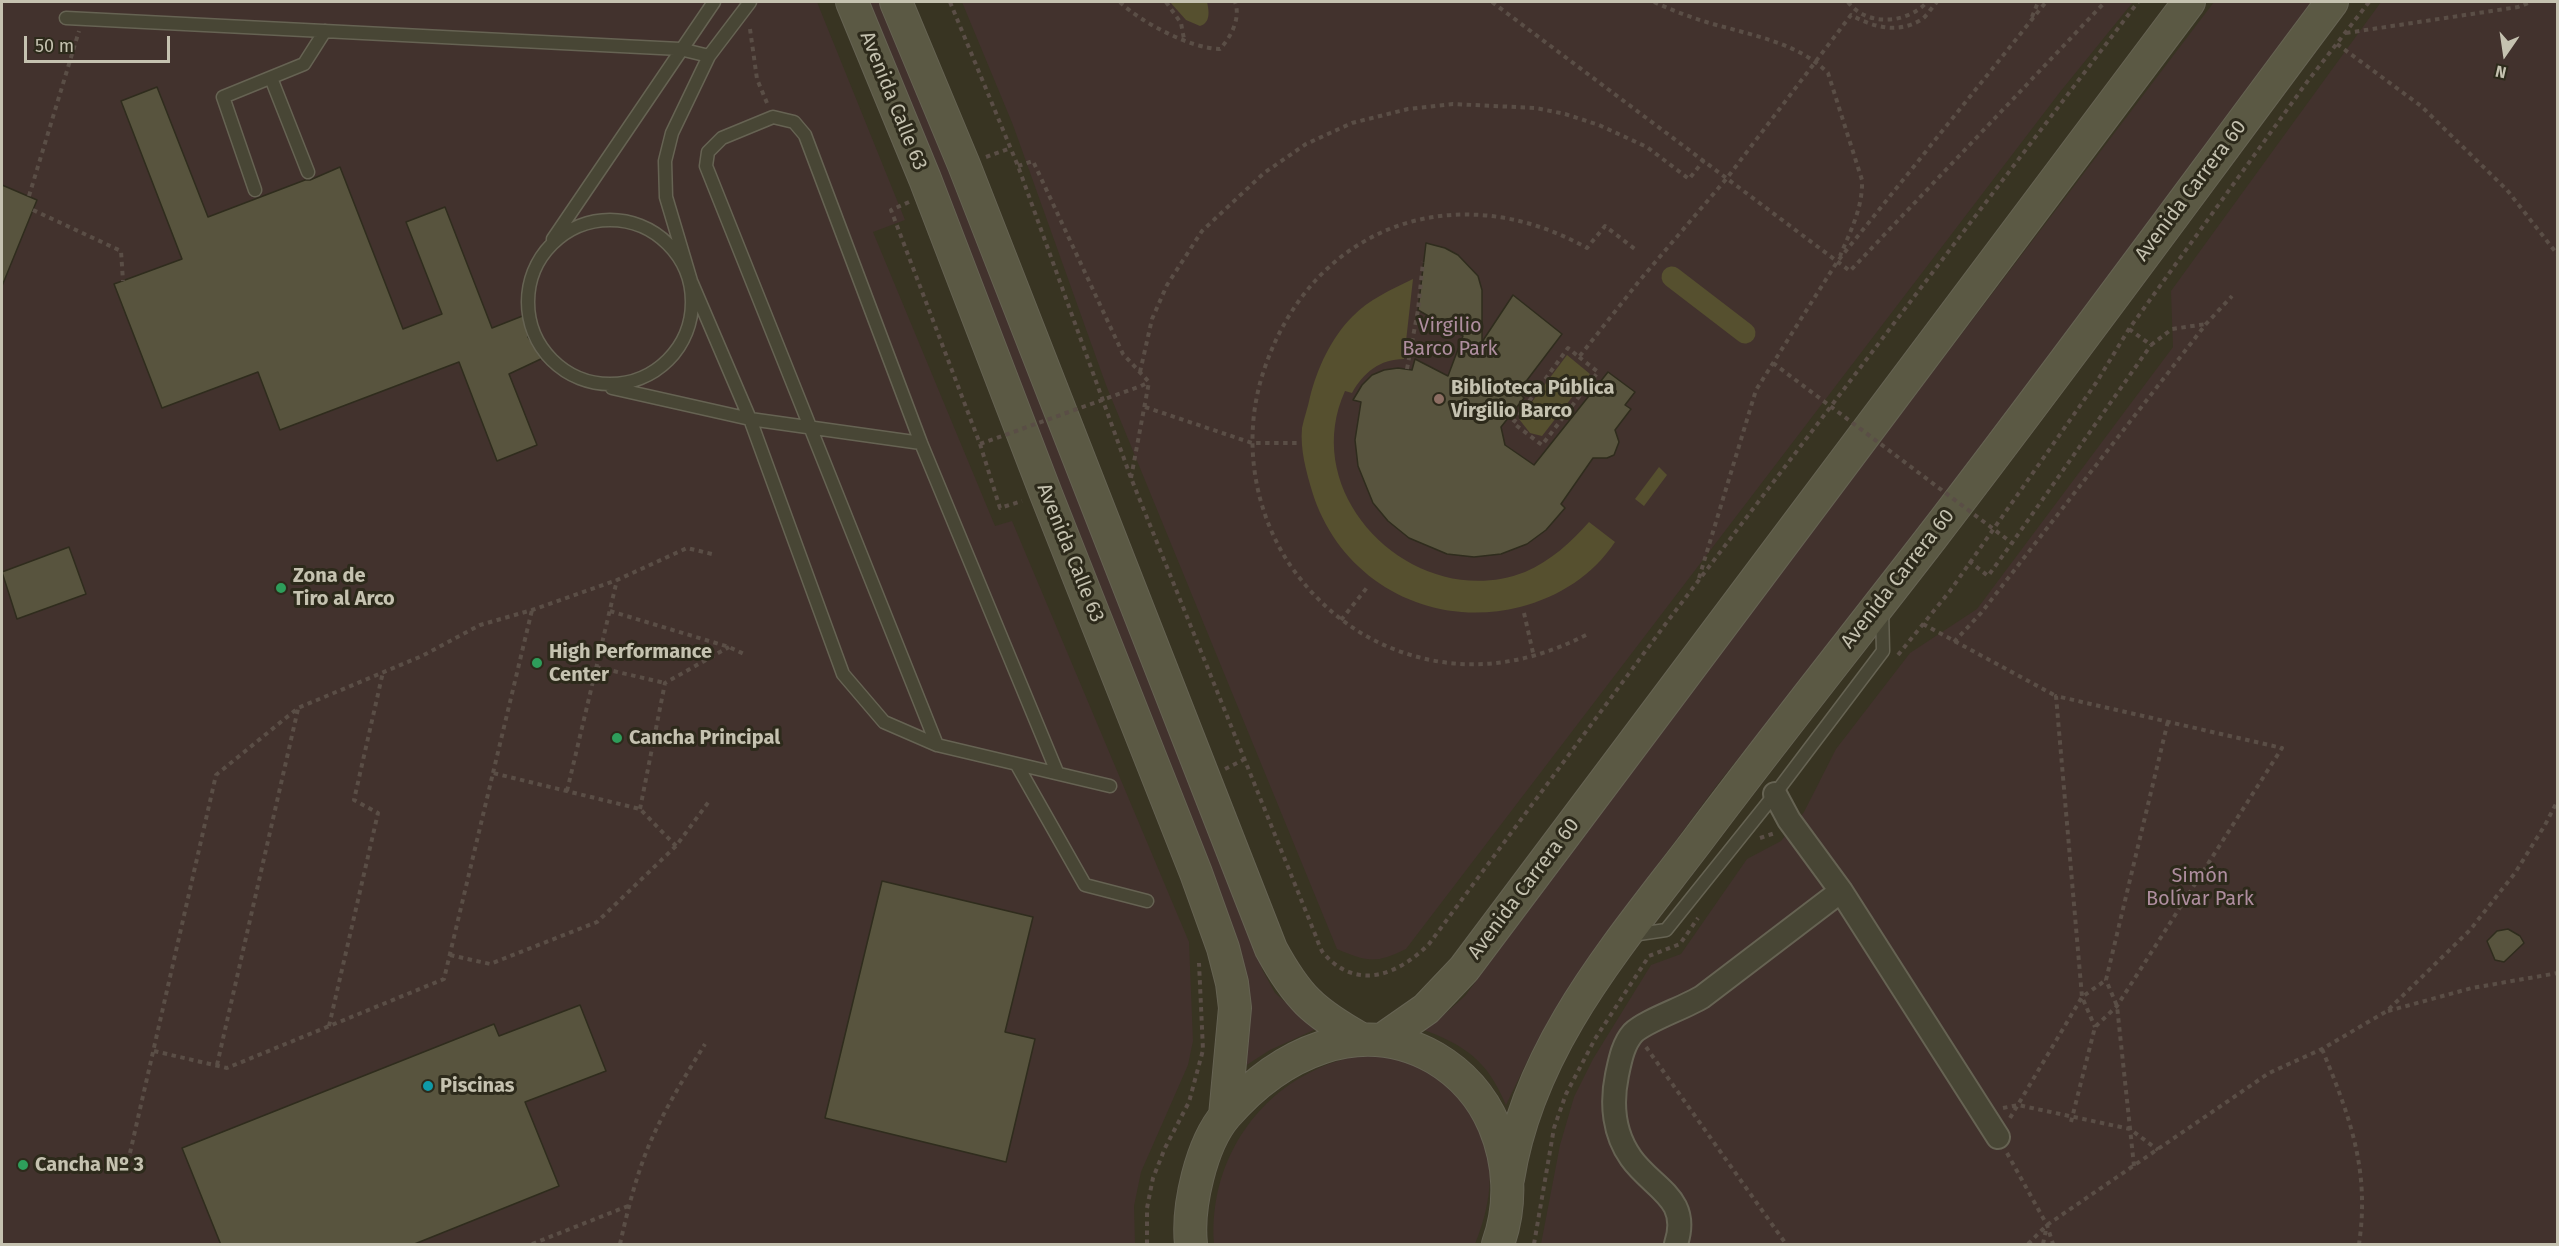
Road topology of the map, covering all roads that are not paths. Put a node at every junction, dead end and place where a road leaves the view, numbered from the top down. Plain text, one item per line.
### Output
1 (714, 2) edge
2 (852, 2) edge
3 (896, 2) edge
4 (2189, 2) edge
5 (2332, 2) edge
6 (748, 3) edge
7 (66, 18) dead end
8 (325, 31) junction
9 (680, 49) junction
10 (709, 56) junction
11 (271, 78) junction
12 (308, 172) dead end
13 (255, 190) dead end
14 (542, 255) junction
15 (691, 281) junction
16 (591, 383) junction
17 (750, 419) junction
18 (812, 428) junction
19 (921, 443) junction
20 (1881, 602) junction
21 (937, 745) junction
22 (1017, 765) junction
23 (1057, 772) junction
24 (1110, 786) dead end
25 (1775, 794) junction
26 (1841, 891) junction
27 (1147, 901) dead end
28 (1625, 936) junction
29 (1372, 1039) junction
30 (1225, 1116) junction
31 (1998, 1137) road end
32 (1508, 1179) junction
33 (1191, 1245) edge
34 (1498, 1245) edge
35 (1676, 1245) edge

1 - 9 lane
2 - 30 main road, Avenida Calle 63
3 - 29 main road, Avenida Calle 63
4 - 29 main road, Avenida Carrera 60
5 - 20 main road, Avenida Carrera 60
6 - 10 lane
7 - 8 lane
8 - 9 lane
8 - 11 lane
9 - 10 lane
9 - 14 lane
10 - 15 lane
11 - 12 lane
11 - 13 lane
14 - 15 lane
14 - 16 lane
15 - 16 lane
15 - 17 lane
16 - 17 lane
17 - 18 lane
17 - 21 lane
18 - 19 lane
18 - 19 lane
18 - 21 lane
19 - 23 lane
20 - 25 lane
20 - 28 main road, Avenida Carrera 60
21 - 22 lane
22 - 23 lane
22 - 27 lane
23 - 24 lane
25 - 26 street
25 - 28 lane
26 - 31 street
26 - 35 street
28 - 32 main road, Avenida Carrera 60
29 - 30 main road
29 - 32 main road, Avenida Calle 63
30 - 33 main road
32 - 34 main road

